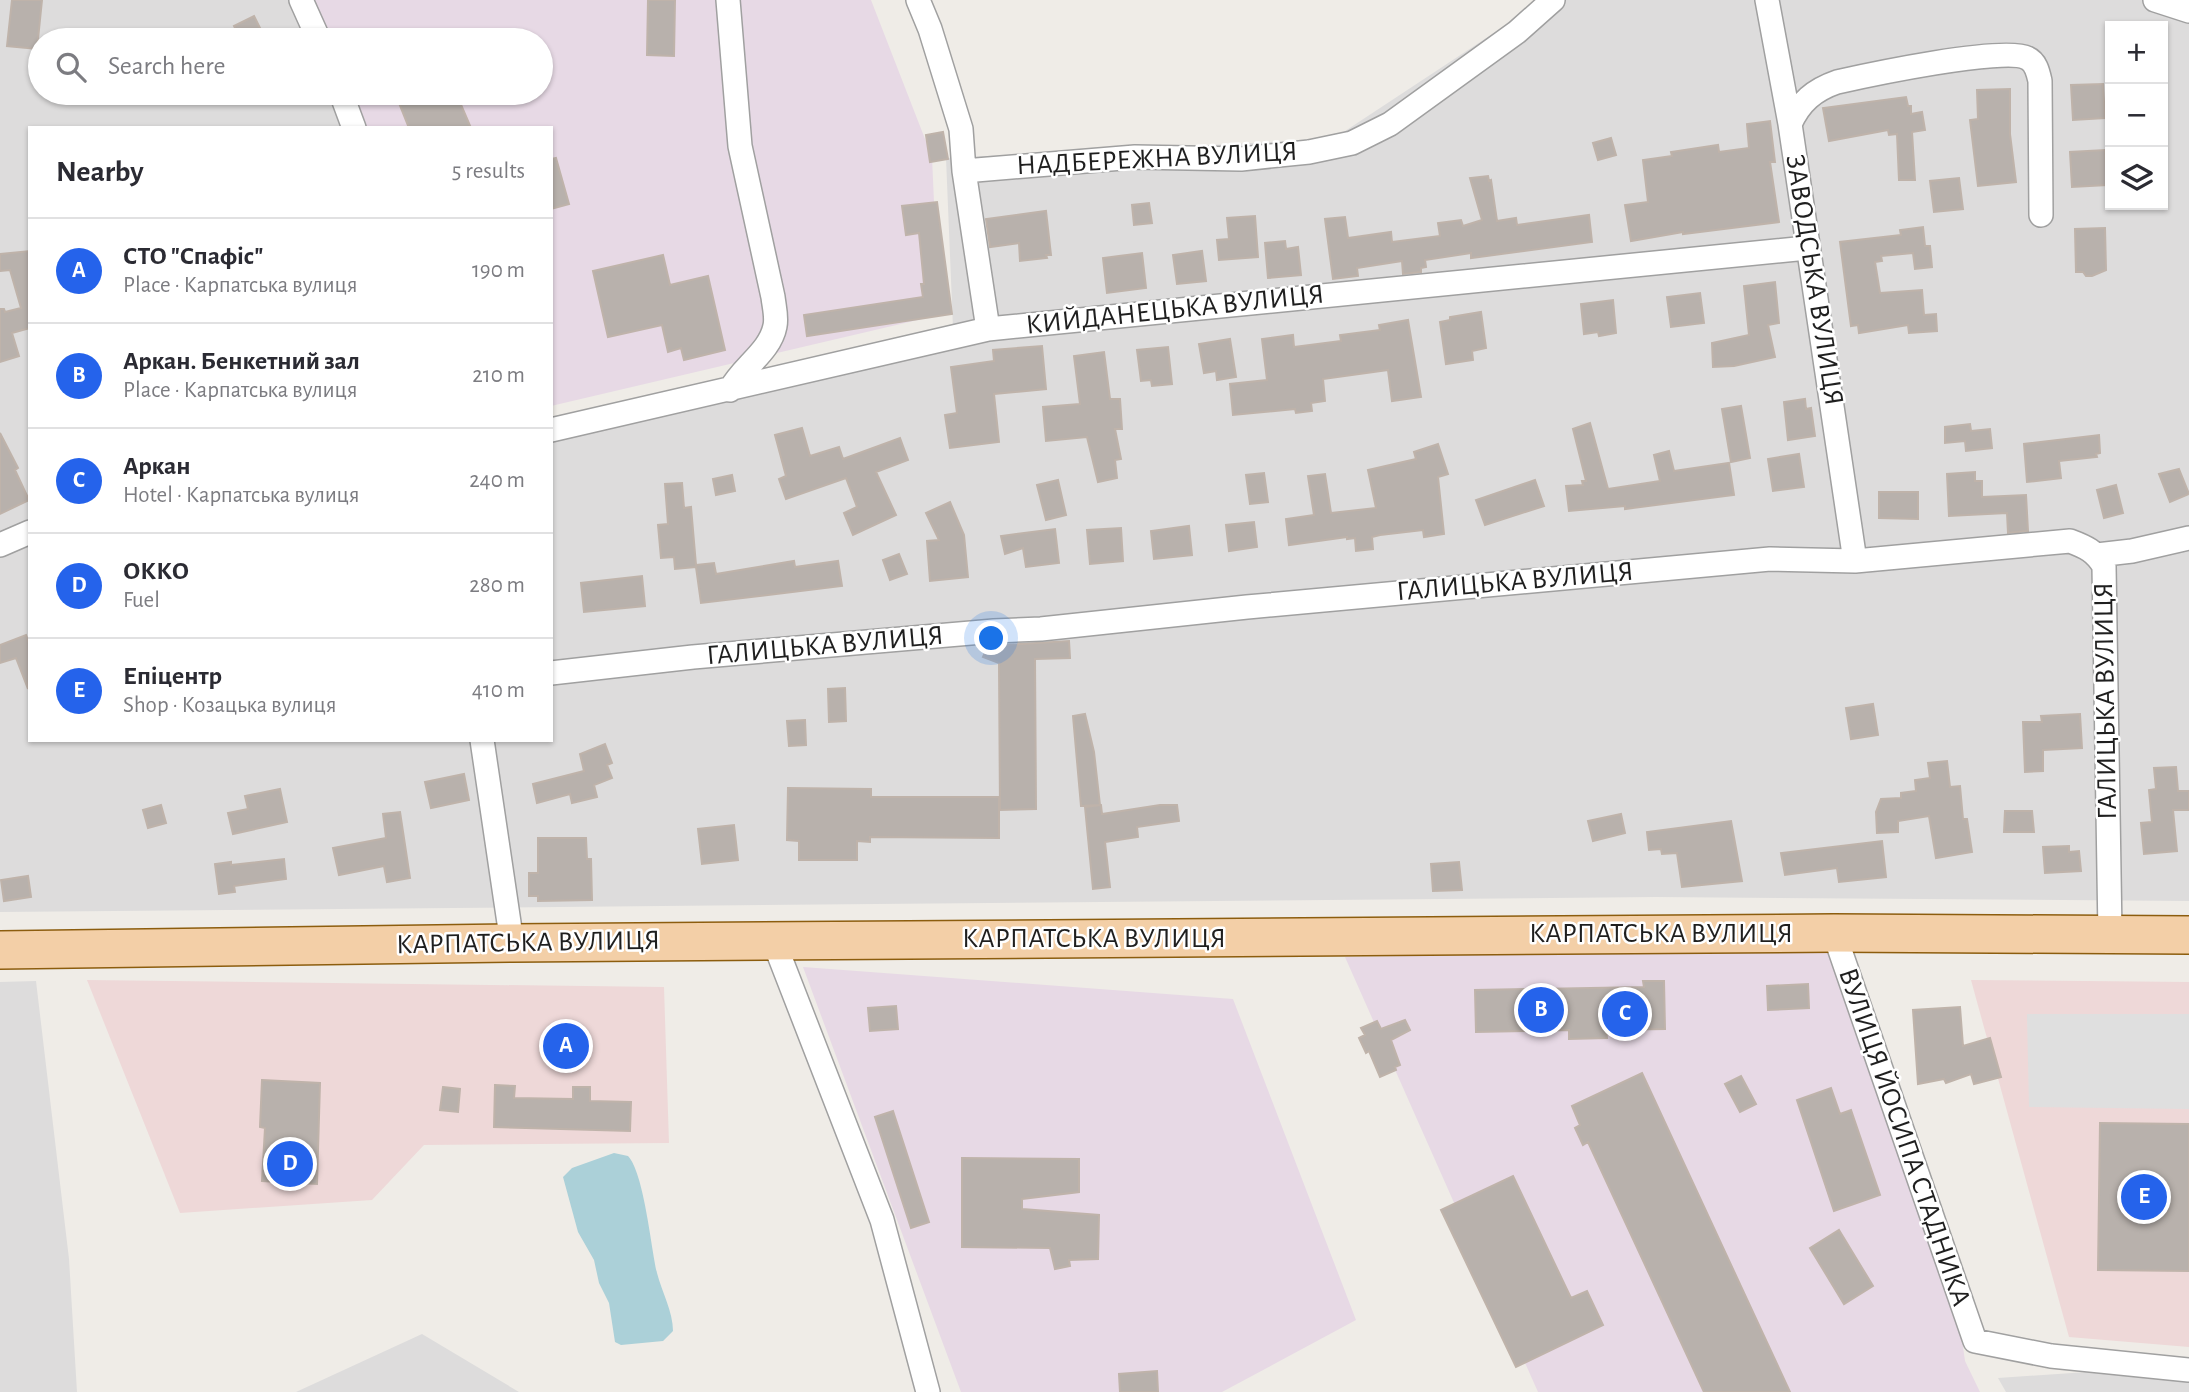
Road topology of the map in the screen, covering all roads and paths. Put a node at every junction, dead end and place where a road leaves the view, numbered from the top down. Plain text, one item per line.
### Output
1 (301, 0) edge
2 (728, 0) edge
3 (918, 0) edge
4 (1553, 0) edge
5 (1767, 0) edge
6 (2155, 0) edge
7 (2189, 11) edge
8 (313, 28) edge
9 (345, 105) edge
10 (1790, 124) junction
11 (353, 126) edge
12 (964, 171) junction
13 (2041, 215) dead end
14 (1807, 248) junction
15 (988, 329) junction
16 (730, 390) junction
17 (553, 430) edge
18 (28, 533) edge
19 (2189, 538) edge
20 (0, 545) edge
21 (2097, 555) junction
22 (1855, 561) junction
23 (553, 673) edge
24 (482, 742) edge
25 (1834, 933) junction
26 (2110, 934) junction
27 (2189, 935) edge
28 (774, 942) junction
29 (512, 943) junction
30 (0, 950) edge
31 (2189, 1370) edge
32 (928, 1392) edge

1 - 8 street
2 - 16 street
3 - 12 street
4 - 12 street, НАДБЕРЕЖНА ВУЛИЦЯ
5 - 10 street, ЗАВОДСЬКА ВУЛИЦЯ
6 - 7 street
9 - 11 street
10 - 13 street
10 - 14 street, ЗАВОДСЬКА ВУЛИЦЯ
12 - 15 street
14 - 15 street, КИЙДАНЕЦЬКА ВУЛИЦЯ
14 - 22 street, ЗАВОДСЬКА ВУЛИЦЯ
15 - 16 street, КИЙДАНЕЦЬКА ВУЛИЦЯ
16 - 17 street, КИЙДАНЕЦЬКА ВУЛИЦЯ
18 - 20 street
19 - 21 street
21 - 22 street, ГАЛИЦЬКА ВУЛИЦЯ
21 - 26 street, ГАЛИЦЬКА ВУЛИЦЯ
22 - 23 street, ГАЛИЦЬКА ВУЛИЦЯ
24 - 29 street
25 - 26 main road, КАРПАТСЬКА ВУЛИЦЯ
25 - 28 main road, КАРПАТСЬКА ВУЛИЦЯ
25 - 31 street, ВУЛИЦЯ ЙОСИПА СТАДНИКА
26 - 27 main road, КАРПАТСЬКА ВУЛИЦЯ
28 - 29 main road, КАРПАТСЬКА ВУЛИЦЯ
28 - 32 street
29 - 30 main road, КАРПАТСЬКА ВУЛИЦЯ

